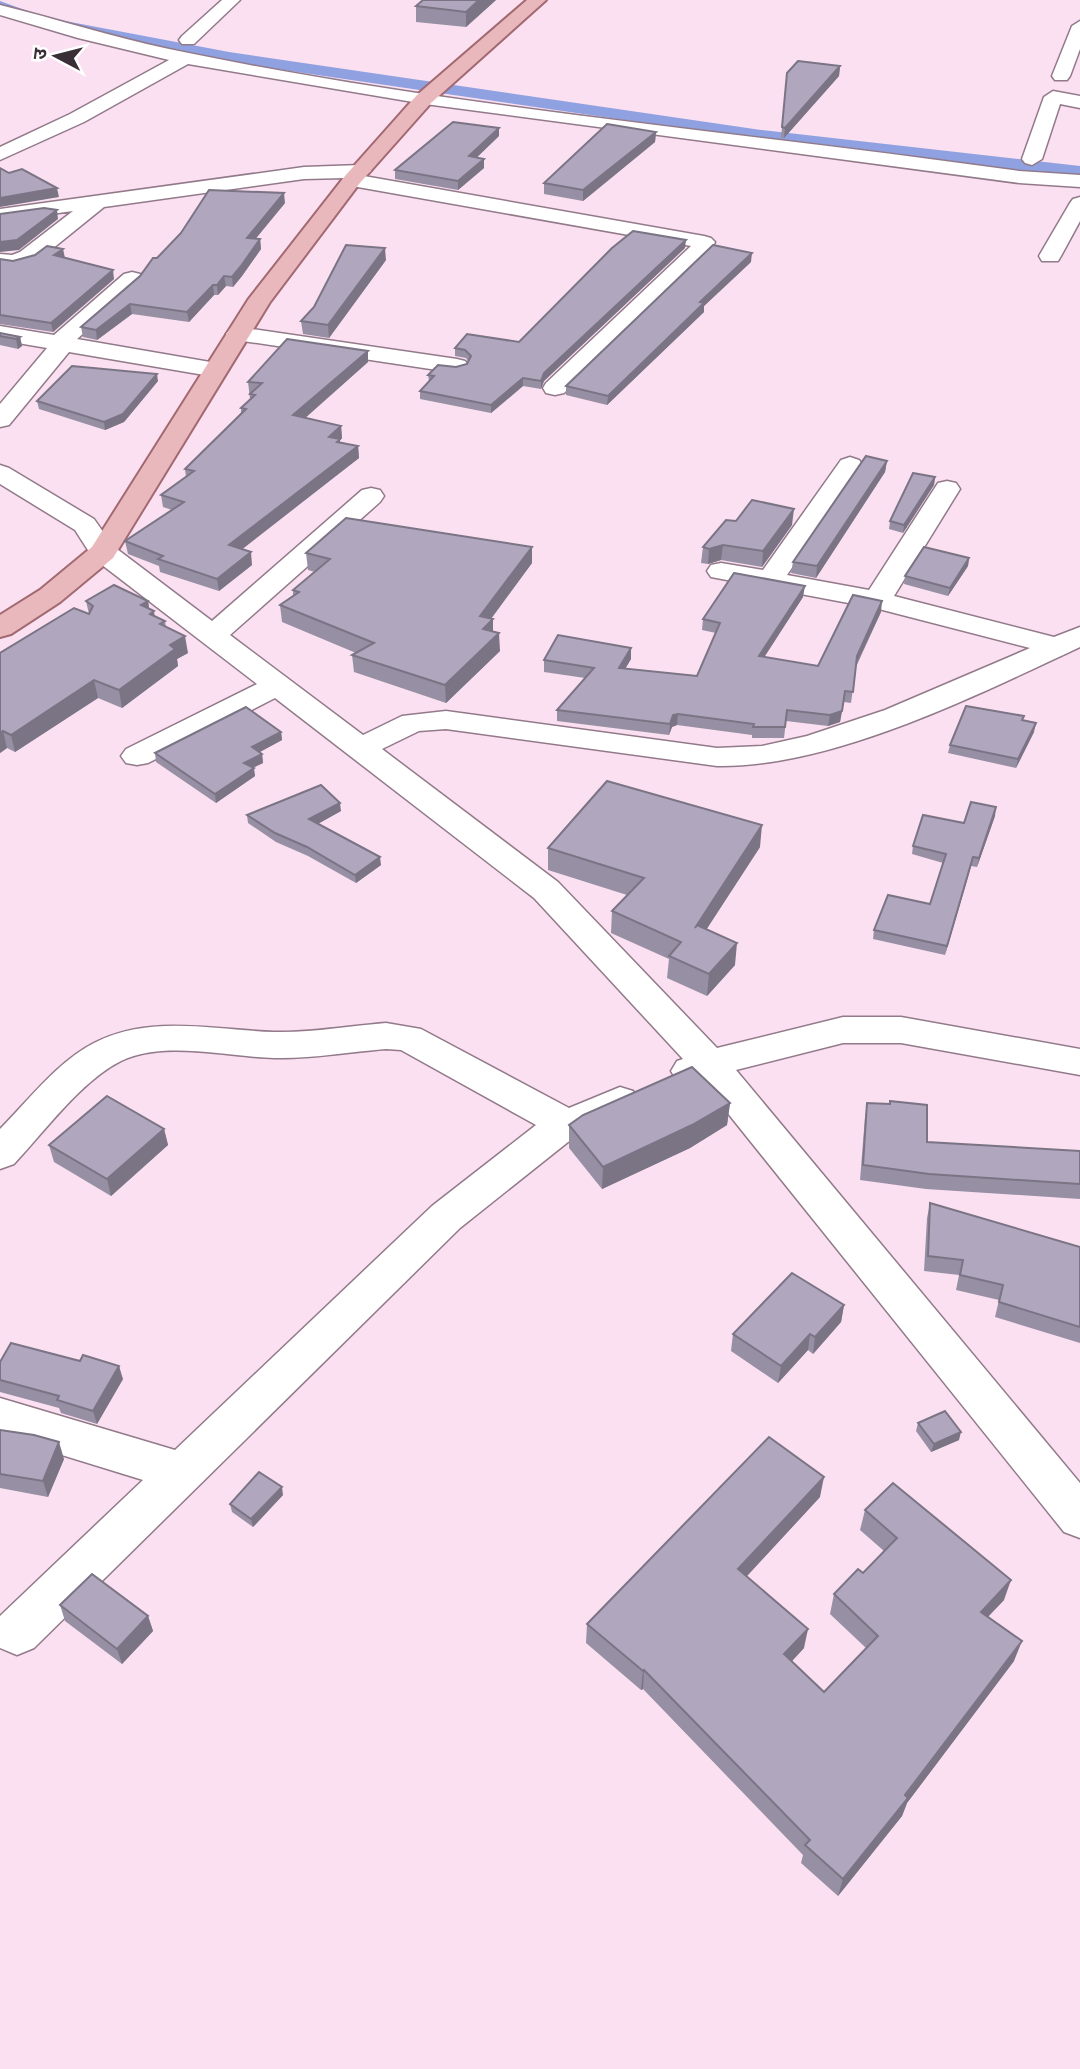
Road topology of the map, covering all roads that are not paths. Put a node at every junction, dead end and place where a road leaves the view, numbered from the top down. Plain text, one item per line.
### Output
1 (232, 0) edge
2 (537, 0) edge
3 (0, 10) edge
4 (1080, 26) edge
5 (183, 46) junction
6 (1071, 78) edge
7 (433, 91) junction
8 (1053, 97) junction
9 (1080, 102) edge
10 (0, 153) edge
11 (1032, 159) junction
12 (1080, 164) edge
13 (357, 176) junction
14 (1080, 181) edge
15 (96, 203) junction
16 (1080, 203) edge
17 (0, 215) edge
18 (1073, 230) edge
19 (1050, 256) dead end
20 (5, 264) edge
21 (132, 279) edge
22 (0, 332) edge
23 (238, 334) junction
24 (60, 344) junction
25 (457, 366) edge
26 (216, 370) junction
27 (555, 388) dead end
28 (0, 420) edge
29 (849, 465) dead end
30 (0, 473) edge
31 (947, 489) dead end
32 (371, 495) dead end
33 (103, 552) junction
34 (721, 571) dead end
35 (771, 580) junction
36 (877, 600) junction
37 (0, 628) edge
38 (213, 635) junction
39 (1069, 641) edge
40 (278, 685) junction
41 (360, 748) junction
42 (137, 756) dead end
43 (1080, 1062) edge
44 (709, 1063) junction
45 (567, 1125) junction
46 (0, 1154) edge
47 (0, 1417) edge
48 (182, 1472) junction
49 (1080, 1517) edge
50 (17, 1632) dead end

1 - 5 street
2 - 7 main road
3 - 5 street
4 - 6 street
5 - 7 street
5 - 10 street
6 - 8 street
7 - 11 street
7 - 13 main road
7 - 14 street
8 - 9 street
8 - 11 street
11 - 12 street
13 - 15 street
13 - 23 main road
13 - 27 street
15 - 17 street
15 - 20 street
16 - 18 street
18 - 19 street
21 - 24 street
22 - 24 street
23 - 25 street
23 - 26 main road
24 - 26 street
24 - 28 street
26 - 33 main road
29 - 35 street
30 - 33 street
31 - 36 street
32 - 38 street
33 - 37 main road
33 - 38 street
34 - 35 street
35 - 36 street
36 - 39 street
38 - 40 street
39 - 41 street
40 - 41 street
40 - 42 street
41 - 44 street
43 - 44 street
44 - 45 street
44 - 49 street
45 - 46 street
45 - 48 street
47 - 48 street
48 - 50 street

